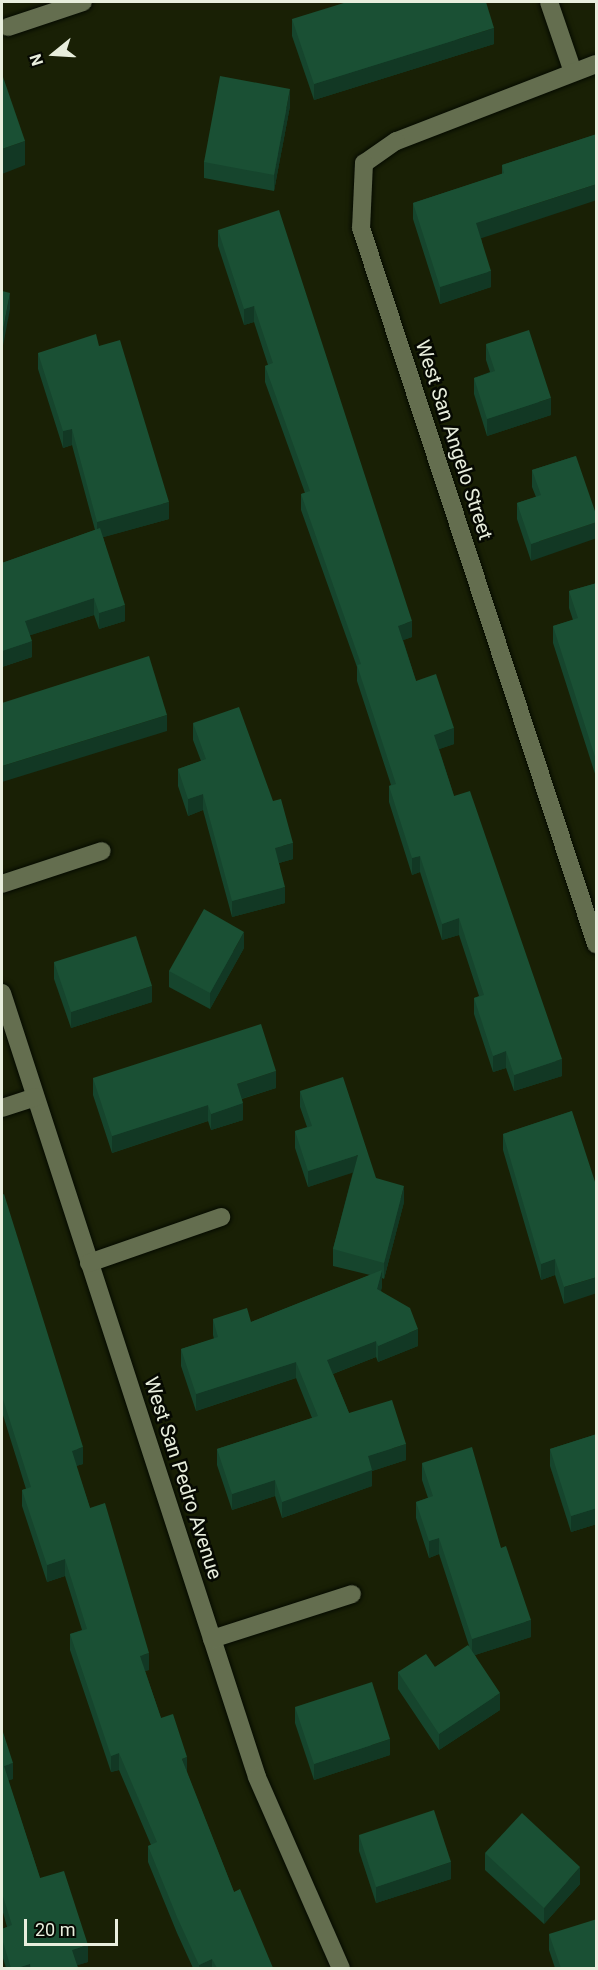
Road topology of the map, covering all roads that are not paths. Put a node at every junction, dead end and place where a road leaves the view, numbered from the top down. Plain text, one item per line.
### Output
1 (83, 2) edge
2 (549, 2) edge
3 (8, 27) dead end
4 (597, 64) edge
5 (573, 72) junction
6 (102, 851) dead end
7 (2, 884) edge
8 (597, 944) edge
9 (2, 993) edge
10 (35, 1096) junction
11 (2, 1108) edge
12 (221, 1217) dead end
13 (89, 1263) junction
14 (352, 1594) dead end
15 (212, 1639) junction
16 (341, 1968) edge

1 - 3 street
2 - 5 street
4 - 5 street
5 - 8 street, West San Angelo Street
6 - 7 street
9 - 10 street, West San Pedro Avenue
10 - 11 street
10 - 13 street, West San Pedro Avenue
12 - 13 street
13 - 15 street, West San Pedro Avenue
14 - 15 street
15 - 16 street, West San Pedro Avenue

